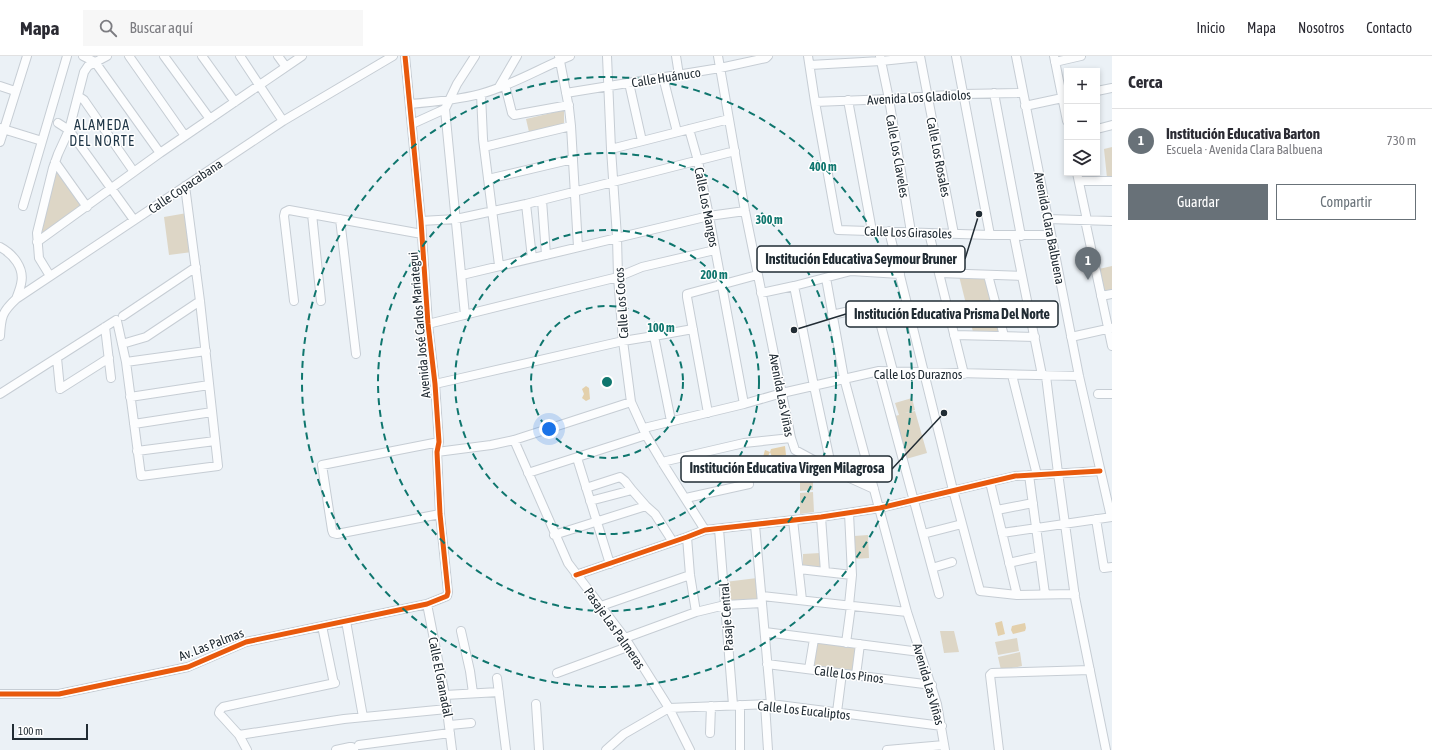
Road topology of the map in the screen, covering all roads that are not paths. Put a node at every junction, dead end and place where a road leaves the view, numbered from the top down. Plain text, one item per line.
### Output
1 (27, 56) edge
2 (67, 56) edge
3 (83, 56) edge
4 (107, 56) edge
5 (130, 56) edge
6 (164, 56) edge
7 (202, 56) edge
8 (240, 56) edge
9 (278, 56) edge
10 (302, 56) edge
11 (393, 56) edge
12 (405, 56) edge
13 (474, 56) edge
14 (517, 56) edge
15 (570, 56) edge
16 (608, 56) edge
17 (676, 56) edge
18 (718, 56) edge
19 (808, 56) edge
20 (920, 56) edge
21 (956, 56) edge
22 (1016, 56) edge
23 (1081, 56) edge
24 (767, 57) edge
25 (559, 58) edge
26 (880, 58) edge
27 (1055, 59) edge
28 (96, 62) junction
29 (810, 65) junction
30 (286, 68) junction
31 (720, 68) junction
32 (679, 75) junction
33 (663, 77) junction
34 (629, 83) junction
35 (260, 85) junction
36 (0, 86) edge
37 (502, 86) junction
38 (609, 86) junction
39 (1112, 88) edge
40 (1100, 90) edge
41 (15, 91) junction
42 (566, 93) junction
43 (1022, 93) junction
44 (481, 94) junction
45 (963, 94) junction
46 (994, 94) junction
47 (1064, 94) edge
48 (927, 95) junction
49 (78, 96) junction
50 (1064, 98) edge
51 (889, 99) junction
52 (450, 100) junction
53 (848, 100) junction
54 (235, 102) junction
55 (815, 102) junction
56 (410, 104) junction
57 (569, 105) junction
58 (1025, 106) junction
59 (445, 109) junction
60 (210, 119) junction
61 (729, 119) junction
62 (283, 121) junction
63 (58, 123) dead end
64 (412, 124) junction
65 (1112, 125) edge
66 (571, 126) junction
67 (1100, 128) edge
68 (2, 129) edge
69 (688, 129) junction
70 (70, 130) junction
71 (677, 132) junction
72 (185, 136) junction
73 (42, 141) junction
74 (642, 141) junction
75 (0, 142) edge
76 (484, 147) junction
77 (611, 149) junction
78 (735, 151) junction
79 (160, 154) junction
80 (573, 159) junction
81 (698, 161) junction
82 (55, 162) junction
83 (134, 172) junction
84 (1078, 177) edge
85 (488, 179) junction
86 (1112, 181) edge
87 (613, 182) junction
88 (185, 186) junction
89 (112, 189) junction
90 (574, 193) junction
91 (542, 200) junction
92 (526, 204) junction
93 (23, 206) dead end
94 (87, 207) junction
95 (492, 210) junction
96 (745, 211) junction
97 (312, 214) junction
98 (709, 216) junction
99 (340, 219) junction
100 (456, 219) junction
101 (1048, 219) junction
102 (134, 220) junction
103 (1086, 220) junction
104 (421, 221) junction
105 (1112, 221) edge
106 (872, 231) junction
107 (889, 231) junction
108 (911, 232) junction
109 (929, 233) junction
110 (422, 234) junction
111 (954, 234) junction
112 (990, 235) junction
113 (1051, 235) junction
114 (1018, 236) junction
115 (617, 238) junction
116 (37, 242) junction
117 (0, 247) edge
118 (578, 247) junction
119 (715, 250) junction
120 (546, 255) junction
121 (532, 258) junction
122 (499, 265) junction
123 (196, 267) junction
124 (939, 273) junction
125 (900, 274) junction
126 (462, 275) junction
127 (757, 275) junction
128 (988, 275) junction
129 (50, 276) junction
130 (1022, 276) junction
131 (618, 277) junction
132 (826, 278) junction
133 (722, 283) junction
134 (794, 286) junction
135 (761, 293) junction
136 (1112, 294) edge
137 (1101, 296) junction
138 (16, 299) junction
139 (200, 301) junction
140 (321, 301) dead end
141 (294, 302) dead end
142 (877, 311) junction
143 (908, 312) junction
144 (465, 315) junction
145 (832, 315) junction
146 (119, 319) junction
147 (428, 324) junction
148 (105, 327) junction
149 (1110, 328) edge
150 (693, 329) junction
151 (954, 335) junction
152 (0, 336) edge
153 (654, 336) junction
154 (1004, 336) junction
155 (1034, 337) junction
156 (1071, 337) junction
157 (623, 341) junction
158 (122, 344) junction
159 (1112, 346) edge
160 (206, 351) junction
161 (356, 354) dead end
162 (57, 358) junction
163 (109, 358) junction
164 (126, 362) junction
165 (880, 371) junction
166 (893, 371) junction
167 (925, 372) junction
168 (964, 374) junction
169 (1012, 375) junction
170 (1044, 376) junction
171 (1079, 376) junction
172 (111, 378) dead end
173 (844, 378) junction
174 (435, 384) junction
175 (209, 385) junction
176 (814, 386) junction
177 (782, 393) junction
178 (0, 394) edge
179 (1098, 394) dead end
180 (1112, 394) edge
181 (130, 397) junction
182 (631, 402) junction
183 (744, 404) junction
184 (212, 412) junction
185 (708, 413) junction
186 (671, 421) junction
187 (134, 424) junction
188 (645, 432) junction
189 (791, 438) junction
190 (514, 440) junction
191 (215, 441) junction
192 (439, 442) junction
193 (137, 451) junction
194 (437, 452) junction
195 (577, 458) junction
196 (662, 462) junction
197 (832, 470) junction
198 (1100, 471) junction
199 (528, 473) junction
200 (1058, 473) junction
201 (1033, 475) junction
202 (990, 482) junction
203 (749, 484) dead end
204 (586, 488) junction
205 (874, 489) junction
206 (632, 490) junction
207 (953, 490) junction
208 (686, 498) junction
209 (914, 500) junction
210 (590, 501) junction
211 (1033, 503) junction
212 (646, 506) junction
213 (880, 508) junction
214 (997, 510) junction
215 (849, 513) junction
216 (440, 514) junction
217 (821, 517) junction
218 (1111, 517) edge
219 (1096, 519) junction
220 (793, 520) junction
221 (597, 522) junction
222 (962, 524) junction
223 (1065, 524) junction
224 (755, 525) junction
225 (1036, 528) junction
226 (719, 529) junction
227 (705, 530) junction
228 (1002, 533) junction
229 (923, 534) junction
230 (554, 535) junction
231 (688, 538) junction
232 (673, 542) junction
233 (1040, 556) junction
234 (952, 562) dead end
235 (1009, 563) junction
236 (610, 564) junction
237 (1112, 567) edge
238 (932, 568) junction
239 (799, 569) junction
240 (825, 572) junction
241 (576, 575) junction
242 (690, 575) junction
243 (852, 575) junction
244 (448, 592) joint
245 (939, 594) dead end
246 (1017, 594) junction
247 (1045, 594) junction
248 (1075, 594) junction
249 (762, 600) junction
250 (802, 600) junction
251 (427, 604) junction
252 (725, 605) junction
253 (601, 606) junction
254 (850, 606) junction
255 (696, 612) junction
256 (907, 612) junction
257 (346, 621) junction
258 (322, 626) junction
259 (461, 631) dead end
260 (765, 632) junction
261 (625, 638) junction
262 (814, 639) junction
263 (846, 643) junction
264 (860, 644) junction
265 (630, 646) junction
266 (920, 652) junction
267 (767, 664) junction
268 (809, 669) junction
269 (1090, 670) junction
270 (557, 673) dead end
271 (842, 673) junction
272 (856, 675) junction
273 (497, 678) dead end
274 (932, 684) junction
275 (499, 692) junction
276 (473, 693) junction
277 (0, 694) edge
278 (445, 694) junction
279 (536, 704) dead end
280 (768, 704) junction
281 (736, 705) junction
282 (711, 706) junction
283 (670, 708) junction
284 (447, 709) junction
285 (838, 712) junction
286 (363, 717) junction
287 (471, 723) dead end
288 (942, 726) junction
289 (450, 729) junction
290 (710, 733) dead end
291 (239, 735) junction
292 (357, 748) edge
293 (945, 748) edge
294 (247, 750) edge
295 (336, 750) edge
296 (452, 750) edge
297 (506, 750) edge
298 (539, 750) edge
299 (606, 750) edge
300 (690, 750) edge
301 (740, 750) edge
302 (768, 750) edge
303 (887, 750) edge
304 (999, 750) edge
305 (1106, 750) edge

1 - 41 street
2 - 73 street
3 - 28 street
4 - 28 street
5 - 72 street
6 - 60 street
7 - 54 street
8 - 35 street
9 - 30 street
10 - 30 street
11 - 62 street, Calle Copacabana
12 - 56 street, Avenida José Carlos Mariategui
13 - 52 street
14 - 37 street
15 - 25 street
16 - 38 street, Calle Los Cocos
17 - 32 street
18 - 31 street, Avenida Las Viñas
19 - 29 street
20 - 26 street
20 - 48 street, Calle Los Rosales
21 - 45 street
22 - 43 street, Avenida Clara Balbuena
23 - 27 street
24 - 31 street, Calle Huánuco
25 - 37 street
25 - 42 street
26 - 29 street
26 - 51 street, Calle Los Claveles
27 - 47 street
28 - 49 street
28 - 79 street
29 - 55 street
30 - 35 street
31 - 32 street, Calle Huánuco
31 - 61 street, Avenida Las Viñas
32 - 33 street, Calle Huánuco
33 - 34 street, Calle Huánuco
33 - 71 street
34 - 38 street, Calle Huánuco
34 - 74 street
35 - 54 street
35 - 62 street
36 - 41 street
37 - 44 street
37 - 57 street
38 - 42 street, Calle Huánuco
38 - 77 street, Calle Los Cocos
39 - 40 street
41 - 68 street
42 - 57 street
43 - 46 street, Avenida Los Gladiolos
43 - 58 street, Avenida Clara Balbuena
44 - 52 street
44 - 76 street
45 - 46 street, Avenida Los Gladiolos
45 - 48 street, Avenida Los Gladiolos
45 - 112 street
46 - 114 street
48 - 51 street, Avenida Los Gladiolos
48 - 111 street, Calle Los Rosales
49 - 70 street
49 - 83 street
50 - 58 street
51 - 53 street, Avenida Los Gladiolos
51 - 108 street, Calle Los Claveles
52 - 56 street
52 - 59 street
53 - 55 street, Avenida Los Gladiolos
53 - 106 street
54 - 60 street
55 - 106 street, Calle Los Girasoles
56 - 64 street, Avenida José Carlos Mariategui
57 - 66 street
58 - 101 street, Avenida Clara Balbuena
59 - 64 street
59 - 100 street
60 - 72 street
61 - 69 street
61 - 78 street, Avenida Las Viñas
62 - 88 street, Calle Copacabana
63 - 70 street
64 - 104 street, Avenida José Carlos Mariategui
65 - 67 street
66 - 76 street
66 - 80 street
68 - 73 street
68 - 75 street
69 - 71 street
69 - 81 street, Calle Los Mangos
70 - 82 street
70 - 89 street
71 - 74 street
72 - 79 street
73 - 93 street
74 - 77 street
76 - 85 street
77 - 87 street, Calle Los Cocos
78 - 81 street
78 - 96 street, Avenida Las Viñas
79 - 83 street
80 - 85 street
80 - 90 street
81 - 87 street
81 - 98 street, Calle Los Mangos
82 - 94 street
82 - 116 street
83 - 89 street
84 - 86 street
84 - 103 street
85 - 95 street
87 - 90 street
87 - 115 street, Calle Los Cocos
88 - 102 street, Calle Copacabana
88 - 123 street
89 - 94 street
89 - 102 street
90 - 91 street
90 - 118 street
91 - 92 street
91 - 120 street
92 - 95 street
92 - 121 street
94 - 116 street
95 - 100 street
95 - 122 street
96 - 98 street
96 - 127 street, Avenida Las Viñas
97 - 99 street
97 - 140 street
97 - 141 street
98 - 115 street
98 - 119 street, Calle Los Mangos
99 - 110 street
99 - 161 street
100 - 104 street
100 - 126 street
101 - 103 street
101 - 113 street, Avenida Clara Balbuena
102 - 129 street, Calle Copacabana
103 - 105 street
103 - 137 street
104 - 110 street, Avenida José Carlos Mariategui
106 - 107 street, Calle Los Girasoles
107 - 108 street, Calle Los Girasoles
107 - 125 street
108 - 109 street, Calle Los Girasoles
109 - 111 street, Calle Los Girasoles
109 - 124 street
110 - 147 street, Avenida José Carlos Mariategui
111 - 112 street, Calle Los Girasoles
112 - 114 street, Calle Los Girasoles
113 - 114 street, Calle Los Girasoles
113 - 156 street, Avenida Clara Balbuena
114 - 130 street
115 - 118 street
115 - 131 street, Calle Los Cocos
116 - 129 street
117 - 138 street
118 - 120 street
119 - 131 street
119 - 133 street, Calle Los Mangos
120 - 121 street
121 - 122 street
122 - 126 street
123 - 139 street
123 - 146 street
124 - 128 street
124 - 151 street
125 - 132 street
125 - 143 street
126 - 144 street
127 - 133 street
127 - 135 street, Avenida Las Viñas
128 - 130 street
128 - 154 street
129 - 138 street, Calle Copacabana
130 - 155 street
131 - 144 street
131 - 157 street, Calle Los Cocos
132 - 134 street
132 - 145 street
133 - 150 street
133 - 183 street, Calle Los Mangos
134 - 135 street
134 - 176 street
135 - 177 street, Avenida Las Viñas
136 - 137 street
137 - 149 street
138 - 152 street, Calle Copacabana
139 - 158 street
139 - 160 street
142 - 143 street
142 - 145 street
142 - 166 street
143 - 167 street
144 - 147 street
145 - 173 street
146 - 148 street
146 - 158 street
147 - 174 street, Avenida José Carlos Mariategui
148 - 162 street
148 - 163 street
149 - 156 street
149 - 159 street
150 - 153 street
150 - 185 street
151 - 154 street
151 - 168 street
153 - 157 street
153 - 186 street
154 - 155 street
155 - 170 street
156 - 171 street, Avenida Clara Balbuena
157 - 174 street
157 - 182 street, Calle Los Cocos
158 - 164 street
160 - 164 street
160 - 175 street
162 - 163 street
162 - 178 street
163 - 172 street
164 - 181 street
165 - 166 street, Calle Los Duraznos
165 - 173 street, Calle Los Duraznos
165 - 209 street
166 - 167 street, Calle Los Duraznos
167 - 168 street, Calle Los Duraznos
167 - 207 street
168 - 169 street, Calle Los Duraznos
169 - 170 street, Calle Los Duraznos
169 - 201 street
170 - 171 street, Calle Los Duraznos
170 - 200 street
171 - 198 street, Avenida Clara Balbuena
173 - 176 street, Calle Los Duraznos
173 - 205 street
174 - 192 street, Avenida José Carlos Mariategui
175 - 181 street
175 - 184 street
176 - 177 street, Calle Los Duraznos
176 - 197 street
177 - 183 street, Calle Los Duraznos
177 - 189 street, Avenida Las Viñas
179 - 180 street
181 - 187 street
182 - 188 street, Calle Los Cocos
182 - 190 street
183 - 185 street, Calle Los Duraznos
184 - 187 street
184 - 191 street
185 - 186 street, Calle Los Duraznos
186 - 188 street, Calle Los Duraznos
187 - 193 street
188 - 195 street, Calle Los Duraznos
188 - 196 street, Calle Los Cocos
189 - 196 street
189 - 197 street, Avenida Las Viñas
190 - 194 street
190 - 199 street, Pasaje Las Palmeras
191 - 193 street
191 - 193 street
192 - 194 street, Avenida José Carlos Mariategui
192 - 216 street
194 - 216 street, Avenida José Carlos Mariategui
195 - 199 street, Calle Los Duraznos
195 - 204 street
196 - 208 street, Calle Los Cocos
197 - 205 street, Avenida Las Viñas
198 - 200 street
198 - 218 street, Avenida Clara Balbuena
199 - 230 street, Pasaje Las Palmeras
200 - 201 street
200 - 223 street
201 - 202 street
201 - 211 street
202 - 207 street
202 - 214 street
203 - 208 street
204 - 206 street
204 - 210 street
205 - 213 street, Avenida Las Viñas
206 - 210 street
206 - 212 street
207 - 209 street
207 - 222 street
208 - 227 street, Calle Los Cocos
209 - 213 street
209 - 229 street
210 - 221 street
211 - 214 street
211 - 225 street
212 - 221 street
212 - 232 street
213 - 215 street
213 - 256 street, Avenida Las Viñas
214 - 228 street
215 - 217 street
215 - 243 street
216 - 244 street, Avenida José Carlos Mariategui
217 - 220 street
217 - 240 street
218 - 219 street
219 - 223 street
219 - 237 street
220 - 224 street
220 - 239 street
221 - 230 street
221 - 236 street
222 - 229 street
222 - 246 street
223 - 225 street
223 - 248 street
224 - 226 street
224 - 249 street
225 - 228 street
225 - 233 street
226 - 227 street
226 - 252 street, Pasaje Central
227 - 231 street
228 - 235 street
229 - 238 street
230 - 241 street, Pasaje Las Palmeras
231 - 232 street
231 - 242 street
232 - 236 street
233 - 235 street
233 - 247 street
234 - 238 street
235 - 246 street
236 - 241 street
238 - 245 street
239 - 240 street
239 - 250 street
240 - 243 street
241 - 253 street, Pasaje Las Palmeras
242 - 253 street
242 - 255 street
243 - 254 street
244 - 251 street, Av. Las Palmas
246 - 247 street
247 - 248 street
248 - 269 street
249 - 250 street
249 - 252 street
249 - 260 street
250 - 254 street
251 - 257 street, Av. Las Palmas
251 - 278 street, Calle El Granadal
252 - 255 street
252 - 281 street, Pasaje Central
253 - 261 street, Pasaje Las Palmeras
254 - 256 street
254 - 263 street
255 - 261 street
256 - 266 street, Avenida Las Viñas
257 - 258 street, Av. Las Palmas
257 - 286 street
258 - 277 street, Av. Las Palmas
258 - 291 street
259 - 276 street
260 - 262 street
260 - 267 street
261 - 265 street, Pasaje Las Palmeras
262 - 263 street
262 - 268 street
263 - 264 street
264 - 266 street
264 - 272 street
265 - 270 street
265 - 283 street, Pasaje Las Palmeras
266 - 274 street, Avenida Las Viñas
267 - 268 street, Calle Los Pinos
267 - 280 street
268 - 271 street, Calle Los Pinos
269 - 304 street
269 - 305 street
271 - 272 street, Calle Los Pinos
271 - 285 street
272 - 274 street, Calle Los Pinos
273 - 275 street
274 - 288 street, Avenida Las Viñas
275 - 276 street
275 - 297 street
276 - 278 street
278 - 284 street, Calle El Granadal
279 - 298 street
280 - 281 street, Calle Los Eucaliptos
280 - 285 street, Calle Los Eucaliptos
280 - 302 street
281 - 282 street, Calle Los Eucaliptos
281 - 301 street, Pasaje Central
282 - 283 street, Calle Los Eucaliptos
282 - 290 street
283 - 299 street, Calle Los Eucaliptos
283 - 300 street, Pasaje Las Palmeras
284 - 286 street
284 - 289 street, Calle El Granadal
285 - 288 street, Calle Los Eucaliptos
286 - 291 street
287 - 289 street
288 - 293 street, Avenida Las Viñas
289 - 292 street
289 - 296 street, Calle El Granadal
291 - 294 street
292 - 295 street
293 - 303 street

